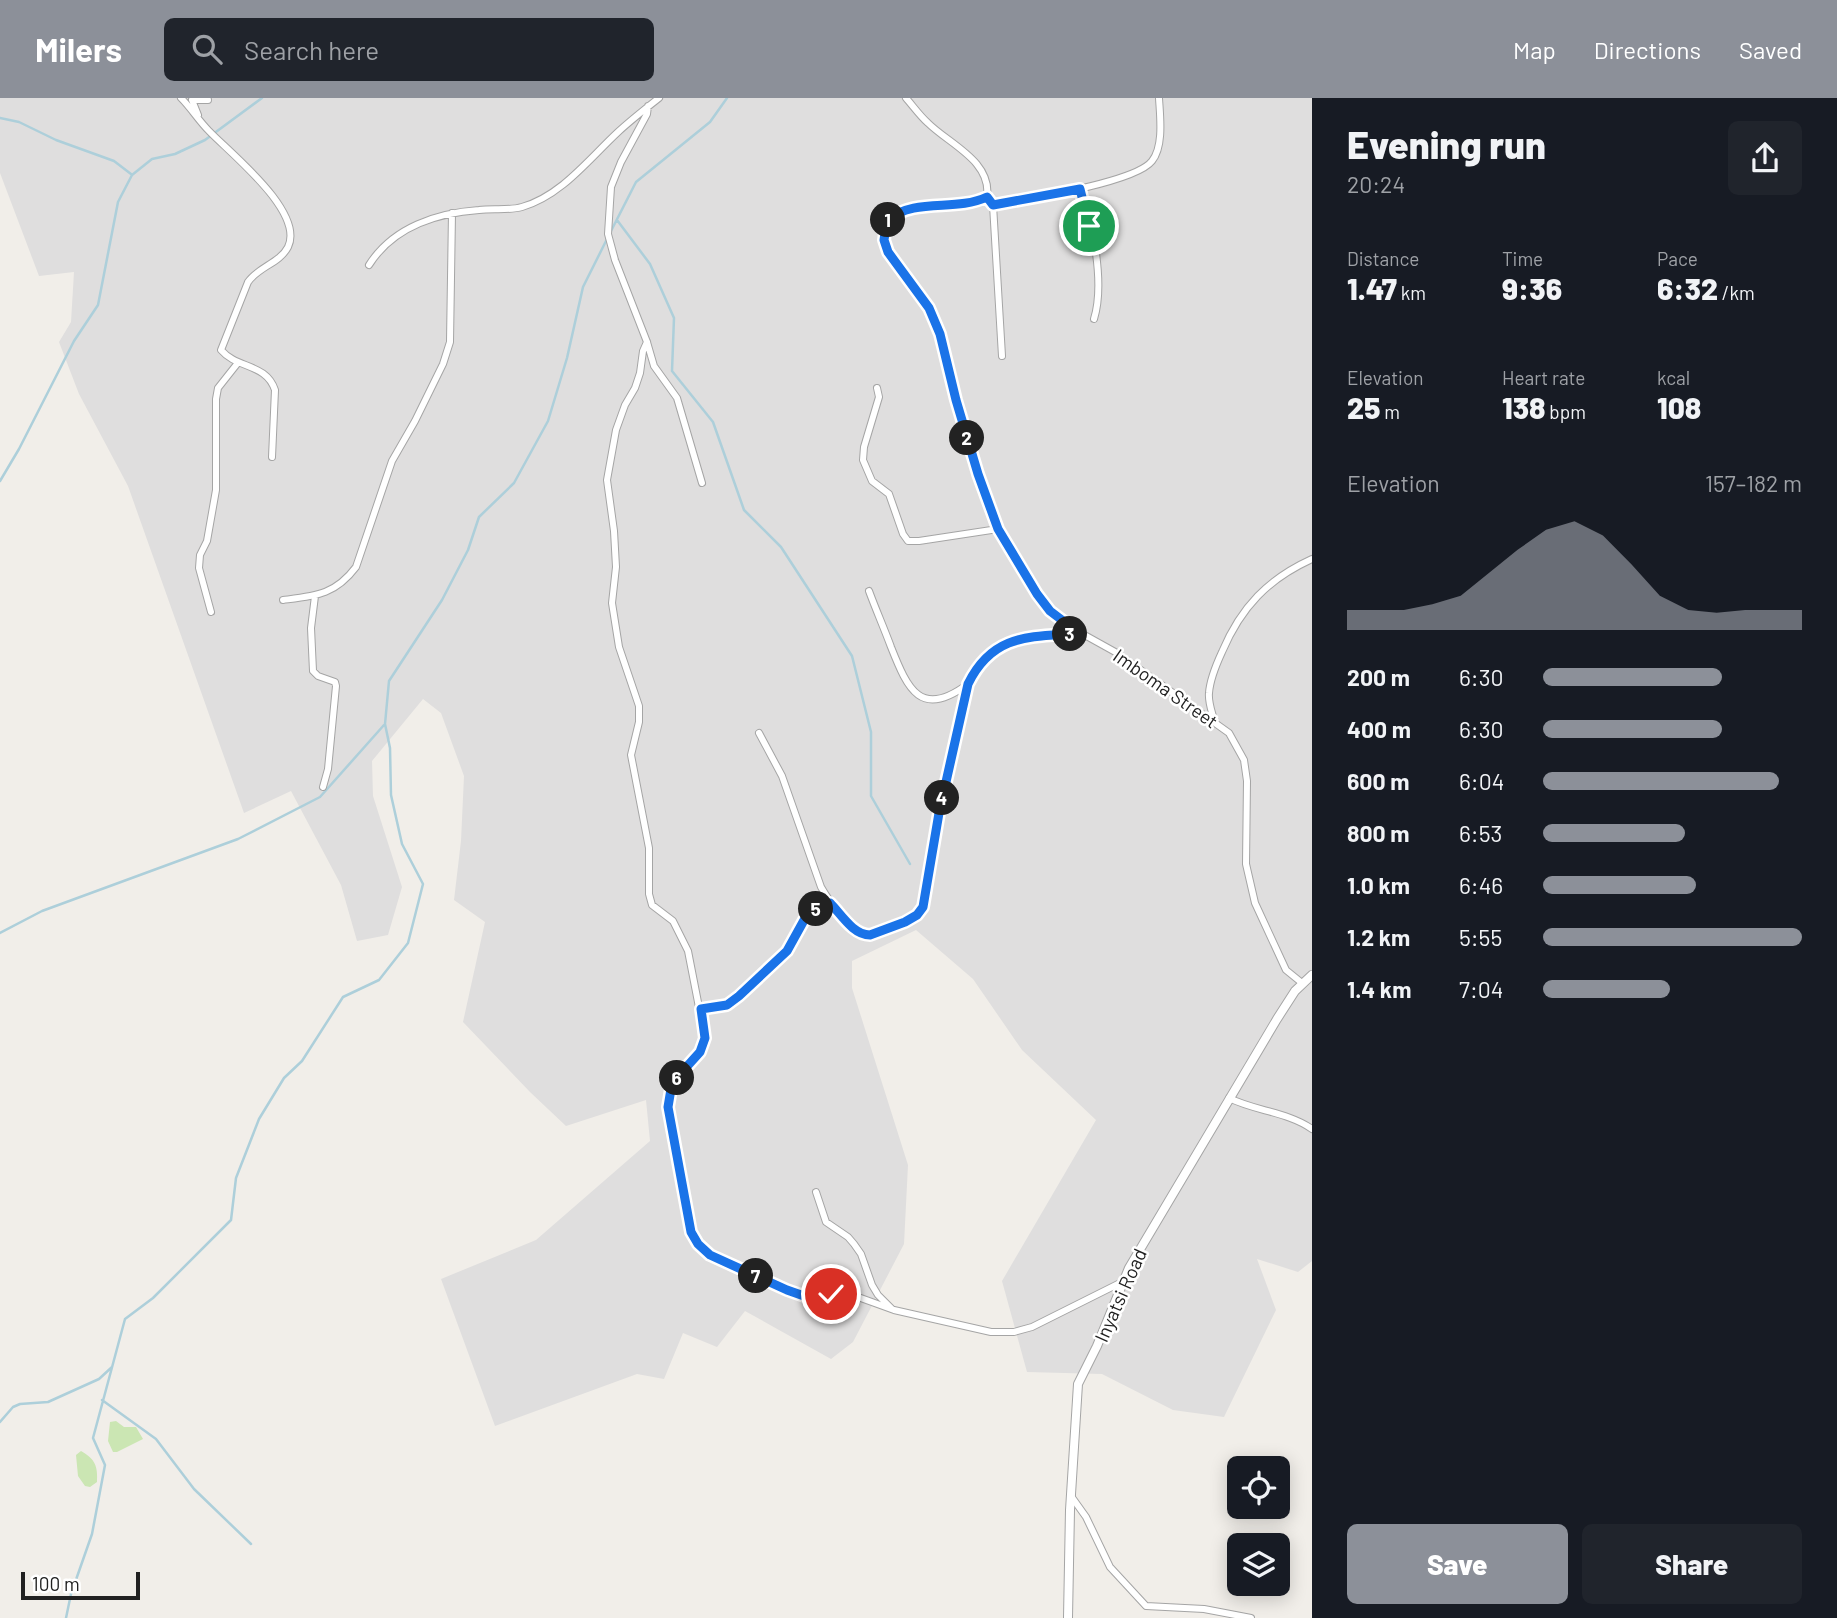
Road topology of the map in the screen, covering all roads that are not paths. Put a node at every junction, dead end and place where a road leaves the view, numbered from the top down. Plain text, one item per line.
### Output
1 (181, 98) edge
2 (659, 98) edge
3 (906, 98) edge
4 (1159, 98) edge
5 (208, 100) dead end
6 (649, 106) junction
7 (200, 121) junction
8 (1080, 189) junction
9 (987, 197) junction
10 (993, 205) junction
11 (452, 213) junction
12 (369, 265) dead end
13 (1094, 319) dead end
14 (647, 342) junction
15 (1002, 356) dead end
16 (237, 364) junction
17 (877, 388) dead end
18 (272, 457) dead end
19 (702, 483) dead end
20 (998, 529) junction
21 (1312, 559) edge
22 (869, 591) dead end
23 (315, 596) junction
24 (283, 600) dead end
25 (211, 612) dead end
26 (1079, 633) junction
27 (968, 684) junction
28 (1214, 722) junction
29 (759, 733) dead end
30 (323, 787) dead end
31 (830, 903) junction
32 (1312, 975) edge
33 (1302, 983) junction
34 (701, 1009) junction
35 (1228, 1098) junction
36 (1312, 1129) edge
37 (816, 1192) dead end
38 (1124, 1280) junction
39 (894, 1310) junction
40 (1071, 1496) junction
41 (1068, 1618) edge
42 (1251, 1618) edge

1 - 7 street
2 - 6 street
3 - 9 street
4 - 8 street
5 - 7 street
6 - 11 street
6 - 14 street
7 - 16 street
8 - 10 street
8 - 13 street
9 - 10 street
9 - 20 street, Imboma Street
10 - 15 street
11 - 12 street
11 - 23 street
14 - 19 street
14 - 34 street
16 - 18 street
16 - 25 street
17 - 20 street
20 - 26 street, Imboma Street
21 - 28 street
22 - 27 street
23 - 24 street
23 - 30 street
26 - 27 street
26 - 28 street, Imboma Street
27 - 31 street
28 - 33 street, Imboma Street
29 - 31 street
31 - 34 street
32 - 33 street, Inyatsi Road
33 - 35 street, Inyatsi Road
34 - 39 street
35 - 36 street
35 - 38 street, Inyatsi Road
37 - 39 street
38 - 39 street
38 - 40 street, Inyatsi Road
40 - 41 street, Inyatsi Road
40 - 42 street

